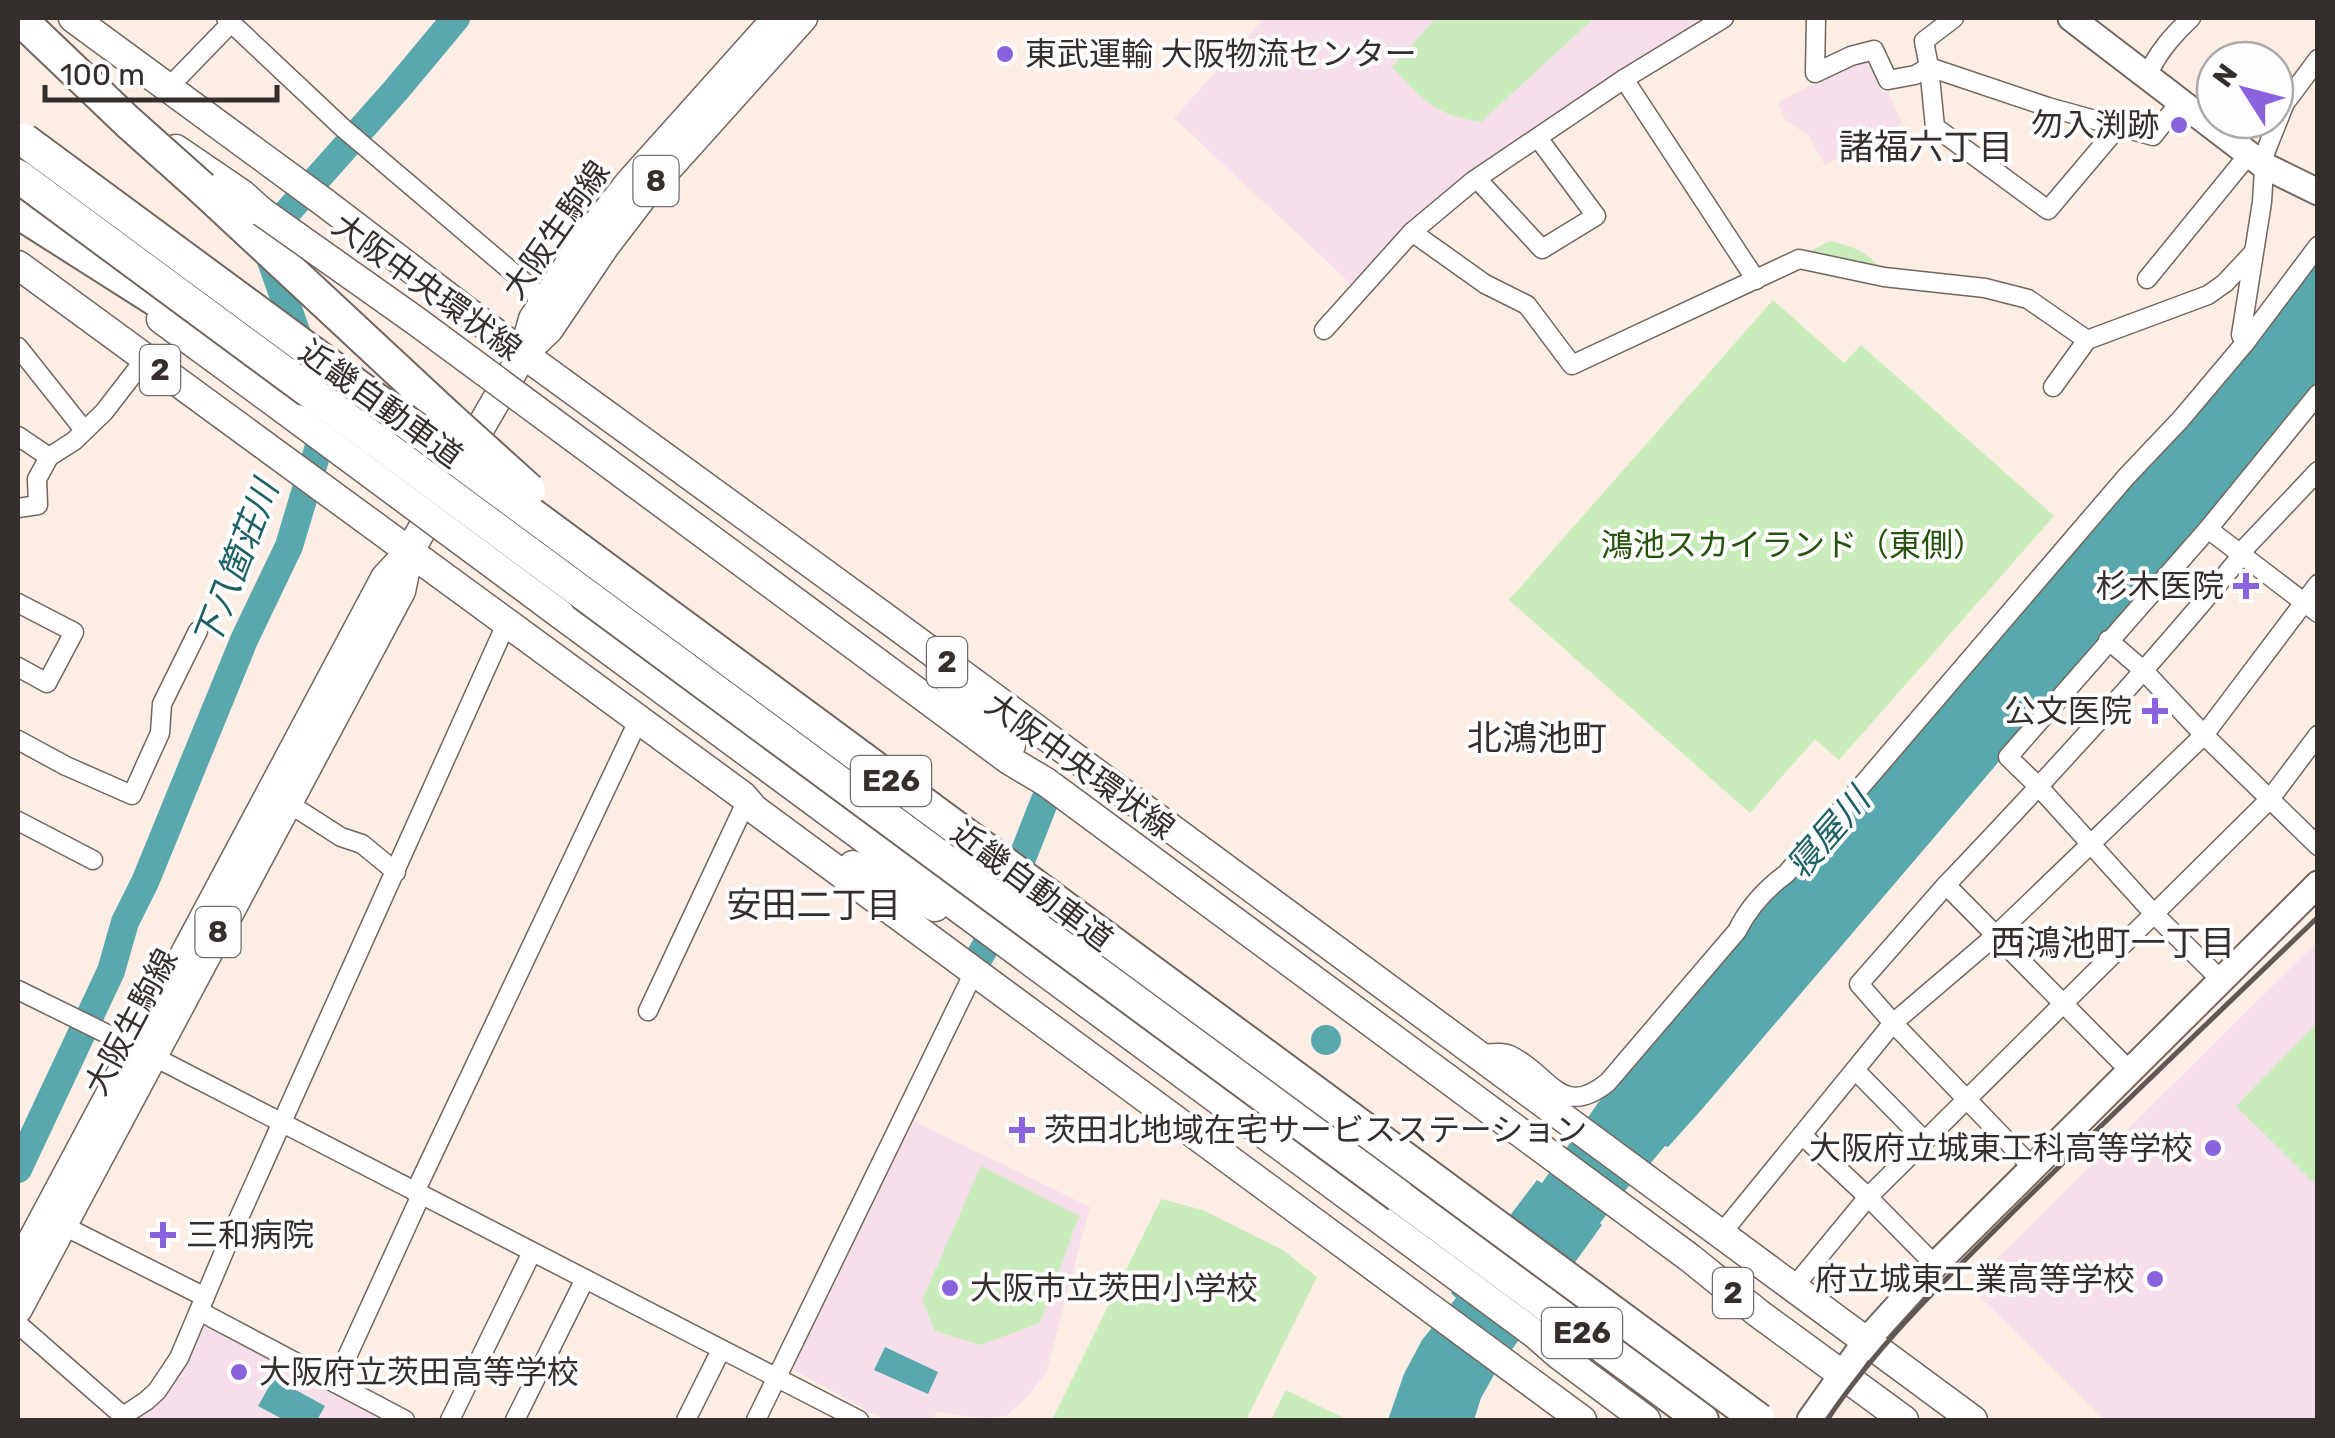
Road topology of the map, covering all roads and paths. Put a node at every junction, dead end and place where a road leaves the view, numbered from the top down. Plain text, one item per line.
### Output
1 (21, 18) edge
2 (73, 18) edge
3 (777, 18) edge
4 (803, 18) edge
5 (1724, 18) edge
6 (1816, 18) edge
7 (1954, 18) edge
8 (2071, 18) edge
9 (2191, 18) edge
10 (228, 19) edge
11 (18, 33) edge
12 (2318, 58) edge
13 (1929, 68) junction
14 (2147, 76) junction
15 (77, 79) junction
16 (1624, 80) junction
17 (169, 87) junction
18 (2180, 102) junction
19 (2120, 126) junction
20 (20, 137) edge
21 (1538, 138) junction
22 (2256, 159) junction
23 (18, 176) edge
24 (1477, 178) junction
25 (2318, 192) edge
26 (18, 213) edge
27 (1412, 232) junction
28 (2318, 246) edge
29 (2252, 254) junction
30 (20, 274) edge
31 (2147, 279) dead end
32 (1756, 280) junction
33 (542, 304) junction
34 (1324, 330) dead end
35 (2087, 340) junction
36 (2246, 343) junction
37 (18, 347) edge
38 (522, 354) junction
39 (146, 359) junction
40 (300, 385) junction
41 (2054, 387) dead end
42 (2318, 394) edge
43 (84, 430) junction
44 (18, 436) edge
45 (49, 457) junction
46 (2318, 471) edge
47 (18, 510) edge
48 (2208, 528) junction
49 (409, 552) junction
50 (2240, 555) junction
51 (2318, 584) edge
52 (18, 603) edge
53 (2310, 608) edge
54 (508, 622) junction
55 (894, 624) junction
56 (198, 631) dead end
57 (2108, 640) junction
58 (18, 667) edge
59 (2143, 670) junction
60 (639, 720) junction
61 (2318, 734) edge
62 (2204, 735) junction
63 (18, 740) edge
64 (875, 770) junction
65 (1046, 782) junction
66 (2040, 786) junction
67 (2270, 799) junction
68 (747, 800) junction
69 (288, 803) junction
70 (18, 821) edge
71 (2091, 845) junction
72 (2318, 846) edge
73 (93, 860) dead end
74 (396, 872) junction
75 (2318, 884) edge
76 (1946, 885) junction
77 (1218, 910) junction
78 (2154, 915) junction
79 (1995, 936) junction
80 (974, 972) junction
81 (2220, 979) junction
82 (1074, 994) junction
83 (20, 997) edge
84 (2063, 1002) junction
85 (648, 1011) dead end
86 (1893, 1023) junction
87 (143, 1052) junction
88 (1476, 1054) junction
89 (1855, 1070) junction
90 (2130, 1071) junction
91 (1502, 1072) junction
92 (1968, 1099) junction
93 (282, 1123) junction
94 (1802, 1134) junction
95 (1925, 1141) junction
96 (2033, 1168) junction
97 (1265, 1186) junction
98 (418, 1194) junction
99 (1868, 1197) junction
100 (1426, 1216) junction
101 (64, 1226) junction
102 (1721, 1234) junction
103 (532, 1252) junction
104 (1936, 1265) junction
105 (18, 1267) edge
106 (584, 1279) junction
107 (1793, 1288) junction
108 (202, 1304) junction
109 (18, 1310) edge
110 (18, 1324) edge
111 (1866, 1341) junction
112 (721, 1350) junction
113 (1842, 1375) junction
114 (776, 1378) junction
115 (335, 1383) junction
116 (406, 1420) edge
117 (450, 1420) edge
118 (515, 1420) edge
119 (686, 1420) edge
120 (756, 1420) edge
121 (859, 1420) edge
122 (1582, 1420) edge
123 (1646, 1420) edge
124 (1676, 1420) edge
125 (1702, 1420) edge
126 (1759, 1420) edge
127 (1810, 1420) edge
128 (1904, 1420) edge
129 (1974, 1420) edge

1 - 15 main road
1 - 64 highway, bridge
2 - 17 main road, 2
3 - 33 main road, 大阪生駒線 / 8
4 - 38 main road, 大阪生駒線 / 8
5 - 16 street
6 - 13 street
7 - 13 street
8 - 14 street
9 - 14 street
10 - 17 street
10 - 33 street
11 - 15 main road, 大阪中央環状線 / 2
12 - 22 street
13 - 19 street
13 - 19 street
14 - 18 street
15 - 65 main road, 大阪中央環状線 / 2, bridge
16 - 21 street
16 - 32 street
17 - 38 main road, 2
18 - 19 street
18 - 22 street
20 - 64 highway, 近畿自動車道 / E26, bridge
21 - 24 street
21 - 24 street
22 - 25 street
22 - 29 street
22 - 31 street
23 - 40 highway, 近畿自動車道 / E26, bridge
24 - 27 street
26 - 40 highway, bridge
26 - 82 main road, 2, bridge
27 - 32 street
27 - 34 street
28 - 36 street
29 - 35 street
29 - 36 street
30 - 39 main road, 2
32 - 35 street
33 - 38 main road, 大阪生駒線 / 8
35 - 41 street
36 - 88 street
37 - 43 street
38 - 49 main road, 大阪生駒線 / 8
38 - 55 main road, 2
39 - 43 street
39 - 49 main road, 2
40 - 100 highway, 近畿自動車道 / E26, bridge
42 - 48 street
43 - 45 street
44 - 45 street
45 - 47 street
46 - 50 street
48 - 50 street
48 - 57 street
49 - 54 main road, 2
49 - 69 main road, 大阪生駒線 / 8
49 - 87 main road, 大阪生駒線 / 8
50 - 53 street
50 - 59 street
51 - 53 street
52 - 58 street
53 - 62 street
54 - 60 main road, 2
54 - 74 street
55 - 65 main road
55 - 88 main road, 2
56 - 63 street
57 - 59 street
57 - 66 street
59 - 62 street
59 - 66 street
60 - 68 main road, 2
60 - 98 street
61 - 67 street
62 - 67 street
62 - 71 street
64 - 126 highway, 近畿自動車道 / E26, bridge
65 - 77 main road, 大阪中央環状線 / 2
66 - 71 street
66 - 76 street
67 - 72 street
67 - 78 street
68 - 80 main road, 2
68 - 82 main road
68 - 85 street
69 - 74 street
69 - 87 main road, 大阪生駒線 / 8
70 - 73 street
71 - 78 street
71 - 79 street
74 - 93 street
75 - 81 street
76 - 79 street
76 - 86 street
77 - 91 main road
77 - 113 main road, 大阪中央環状線 / 2
78 - 81 street
78 - 84 street
79 - 84 street
79 - 86 street
80 - 97 main road, 2
80 - 114 street
81 - 90 street
82 - 97 main road
82 - 123 main road, 2
83 - 87 street
84 - 90 street
84 - 92 street
86 - 89 street
86 - 92 street
87 - 93 street
87 - 101 main road, 大阪生駒線 / 8
87 - 105 main road, 大阪生駒線 / 8
88 - 91 main road, 2
89 - 94 street
89 - 95 street
90 - 96 street
91 - 102 main road, 2
92 - 95 street
92 - 96 street
93 - 98 street
93 - 108 street
94 - 99 street
94 - 102 street
95 - 99 street
96 - 104 street
97 - 122 main road, 2
98 - 103 street
98 - 115 street
99 - 104 street
99 - 107 street
100 - 124 highway
100 - 125 highway, 近畿自動車道 / E26
101 - 108 street
101 - 109 main road, 大阪生駒線 / 8
102 - 107 main road, 2
103 - 106 street
103 - 117 street
104 - 111 street
106 - 112 street
106 - 118 street
107 - 111 main road, 2
108 - 110 street
108 - 115 street
111 - 113 street
111 - 129 main road, 2
112 - 114 street
112 - 119 street
113 - 127 street
113 - 128 main road, 大阪中央環状線 / 2
114 - 120 street
114 - 121 street
115 - 116 street

